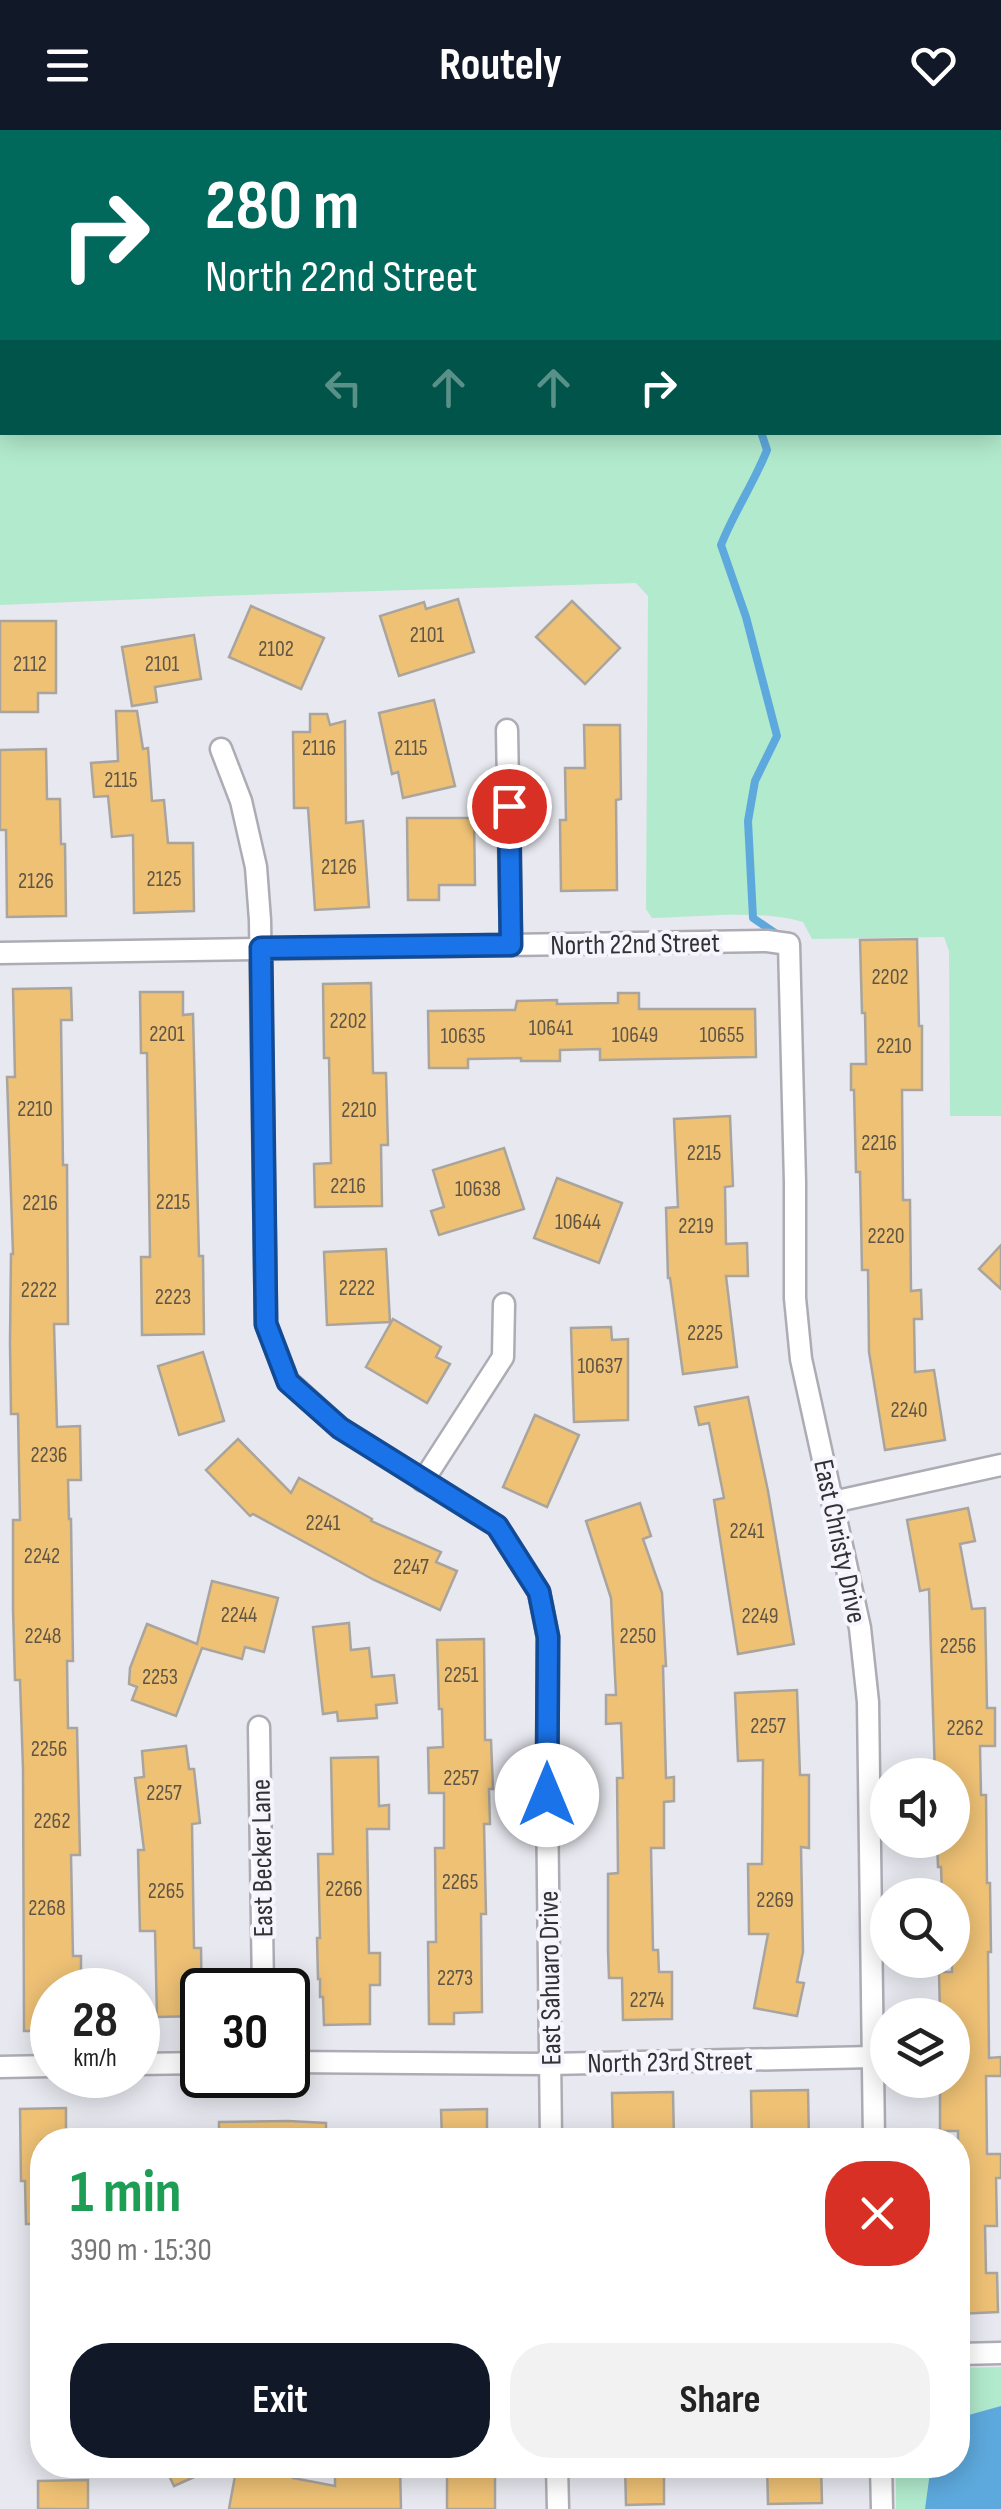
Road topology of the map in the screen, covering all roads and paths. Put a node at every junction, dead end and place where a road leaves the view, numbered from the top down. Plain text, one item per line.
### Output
1 (507, 730) dead end
2 (221, 749) dead end
3 (789, 944) joint
4 (511, 945) junction
5 (261, 948) junction
6 (0, 953) edge
7 (504, 1304) dead end
8 (1001, 1465) edge
9 (423, 1481) junction
10 (833, 1502) junction
11 (259, 1727) dead end
12 (263, 1968) edge
13 (871, 1998) edge
14 (870, 2057) edge
15 (310, 2062) edge
16 (550, 2064) junction
17 (0, 2066) edge
18 (30, 2066) edge
19 (873, 2098) edge
20 (551, 2128) edge
21 (874, 2128) edge
22 (1001, 2353) edge
23 (970, 2354) edge
24 (557, 2478) edge
25 (881, 2478) edge
26 (558, 2509) edge
27 (882, 2509) edge

1 - 4 street
2 - 5 street, East Sahuaro Drive
3 - 4 street, North 22nd Street
3 - 10 street, East Christy Drive
4 - 5 street, North 22nd Street
5 - 6 street, North 22nd Street
5 - 9 street, East Sahuaro Drive
7 - 9 street
8 - 10 street
9 - 16 street, East Sahuaro Drive
10 - 13 street, East Christy Drive
11 - 12 street, East Becker Lane
14 - 16 street, North 23rd Street
15 - 16 street, North 23rd Street
16 - 20 street, East Sahuaro Drive
17 - 18 street
19 - 21 street, East Christy Drive
22 - 23 street
24 - 26 street
25 - 27 street

